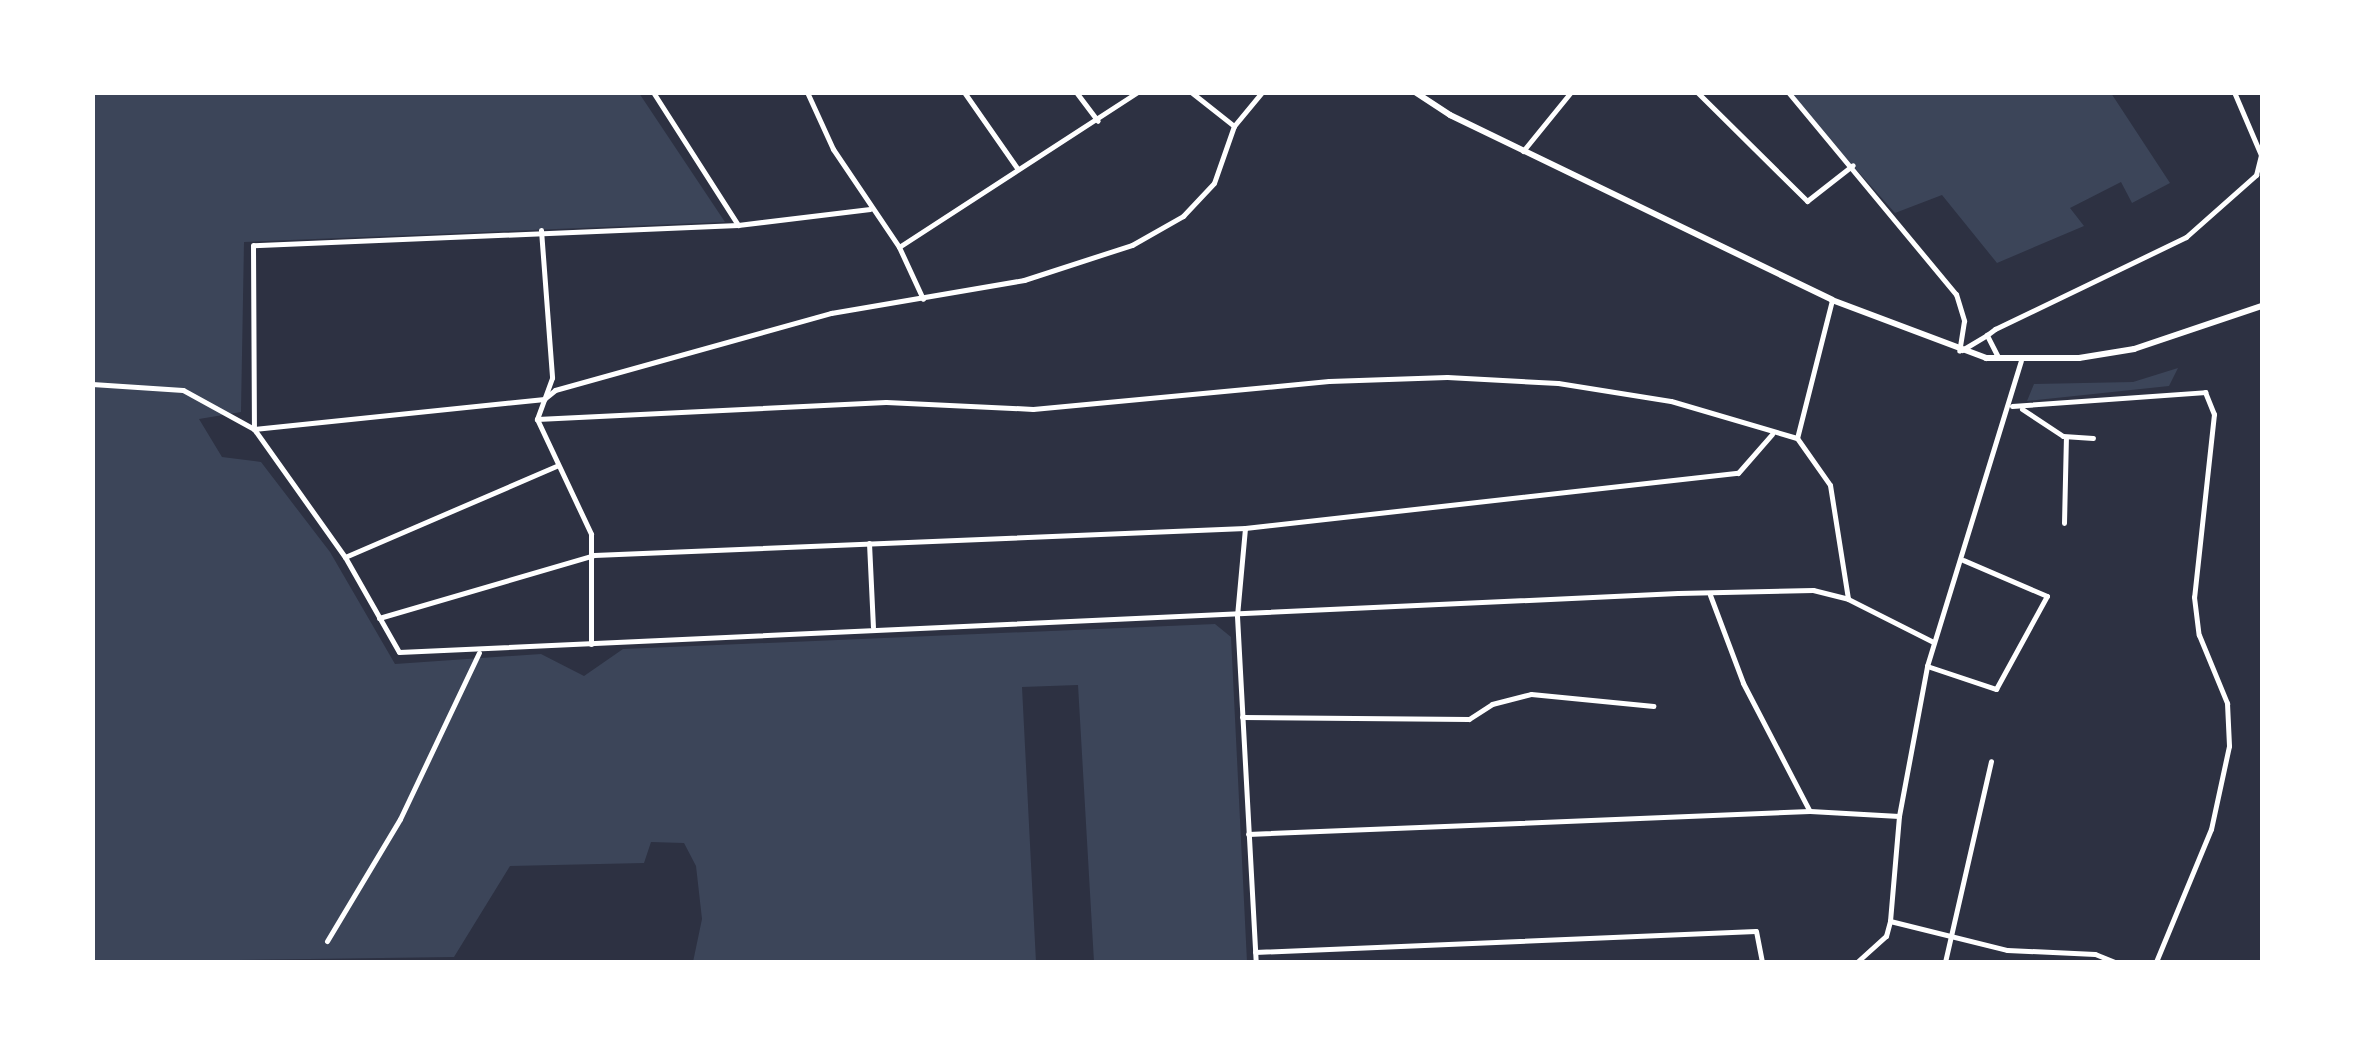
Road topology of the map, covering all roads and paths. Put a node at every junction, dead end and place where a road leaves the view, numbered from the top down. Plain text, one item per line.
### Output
1 (653, 92) edge
2 (807, 92) edge
3 (964, 92) edge
4 (1076, 92) edge
5 (1138, 92) edge
6 (1191, 92) edge
7 (1262, 92) edge
8 (1415, 92) edge
9 (1571, 92) edge
10 (1697, 92) edge
11 (1788, 92) edge
12 (2234, 92) edge
13 (1098, 120) junction
14 (1234, 126) junction
15 (1522, 151) junction
16 (1852, 165) junction
17 (1018, 168) junction
18 (870, 209) junction
19 (738, 225) junction
20 (541, 230) junction
21 (899, 247) junction
22 (923, 299) junction
23 (1832, 300) junction
24 (2262, 306) edge
25 (1987, 335) junction
26 (1959, 351) junction
27 (2000, 360) junction
28 (2021, 361) junction
29 (92, 384) edge
30 (544, 399) junction
31 (2016, 406) junction
32 (537, 419) junction
33 (254, 429) junction
34 (1772, 434) junction
35 (2066, 437) junction
36 (1798, 438) junction
37 (2093, 438) dead end
38 (556, 466) junction
39 (2064, 523) dead end
40 (1245, 528) junction
41 (869, 543) junction
42 (594, 555) junction
43 (345, 557) junction
44 (1963, 560) junction
45 (1710, 595) junction
46 (1848, 598) junction
47 (1237, 616) junction
48 (378, 618) junction
49 (872, 627) junction
50 (1934, 642) junction
51 (591, 644) junction
52 (478, 653) junction
53 (1928, 666) junction
54 (1653, 706) dead end
55 (1242, 717) junction
56 (1991, 761) dead end
57 (1810, 811) junction
58 (1899, 816) junction
59 (1248, 834) junction
60 (1890, 922) junction
61 (1950, 935) junction
62 (327, 941) dead end
63 (1256, 952) junction
64 (2062, 960) edge
65 (1256, 962) edge
66 (1762, 962) edge
67 (1858, 962) edge
68 (1945, 962) edge
69 (2115, 962) edge
70 (2156, 962) edge

1 - 19 street
2 - 18 street
3 - 17 street
4 - 13 street
5 - 13 street
6 - 14 street
7 - 14 street
8 - 15 main road
9 - 15 street
10 - 16 street
11 - 16 street
12 - 25 street
13 - 17 street
14 - 22 street
15 - 23 main road
16 - 26 street
17 - 21 street
18 - 19 street
18 - 21 street
19 - 20 street
20 - 30 street
20 - 33 street
21 - 22 street
22 - 30 street
23 - 26 main road
23 - 36 street
24 - 28 main road
25 - 26 street
25 - 27 street
26 - 27 main road
27 - 28 main road
28 - 31 street
29 - 33 street
30 - 32 street
30 - 33 street
31 - 35 street
31 - 44 street
31 - 70 street
32 - 34 street
32 - 38 street
33 - 43 street
34 - 36 street
34 - 40 street
35 - 37 street
35 - 39 street
36 - 46 street
38 - 42 street
38 - 43 street
40 - 41 street
40 - 47 street
41 - 42 street
41 - 49 street
42 - 48 street
42 - 51 street
43 - 48 street
44 - 50 street
44 - 53 street
45 - 46 street
45 - 47 street
45 - 57 street
46 - 50 street
47 - 49 street
47 - 55 street
48 - 52 street
49 - 51 street
50 - 53 street
51 - 52 street
52 - 62 street
53 - 58 street
54 - 55 street
55 - 59 street
56 - 61 street
57 - 58 street
57 - 59 street
58 - 60 street
59 - 63 street
60 - 61 street
60 - 67 street
61 - 64 street
61 - 68 street
63 - 65 street
63 - 66 street
64 - 69 street

